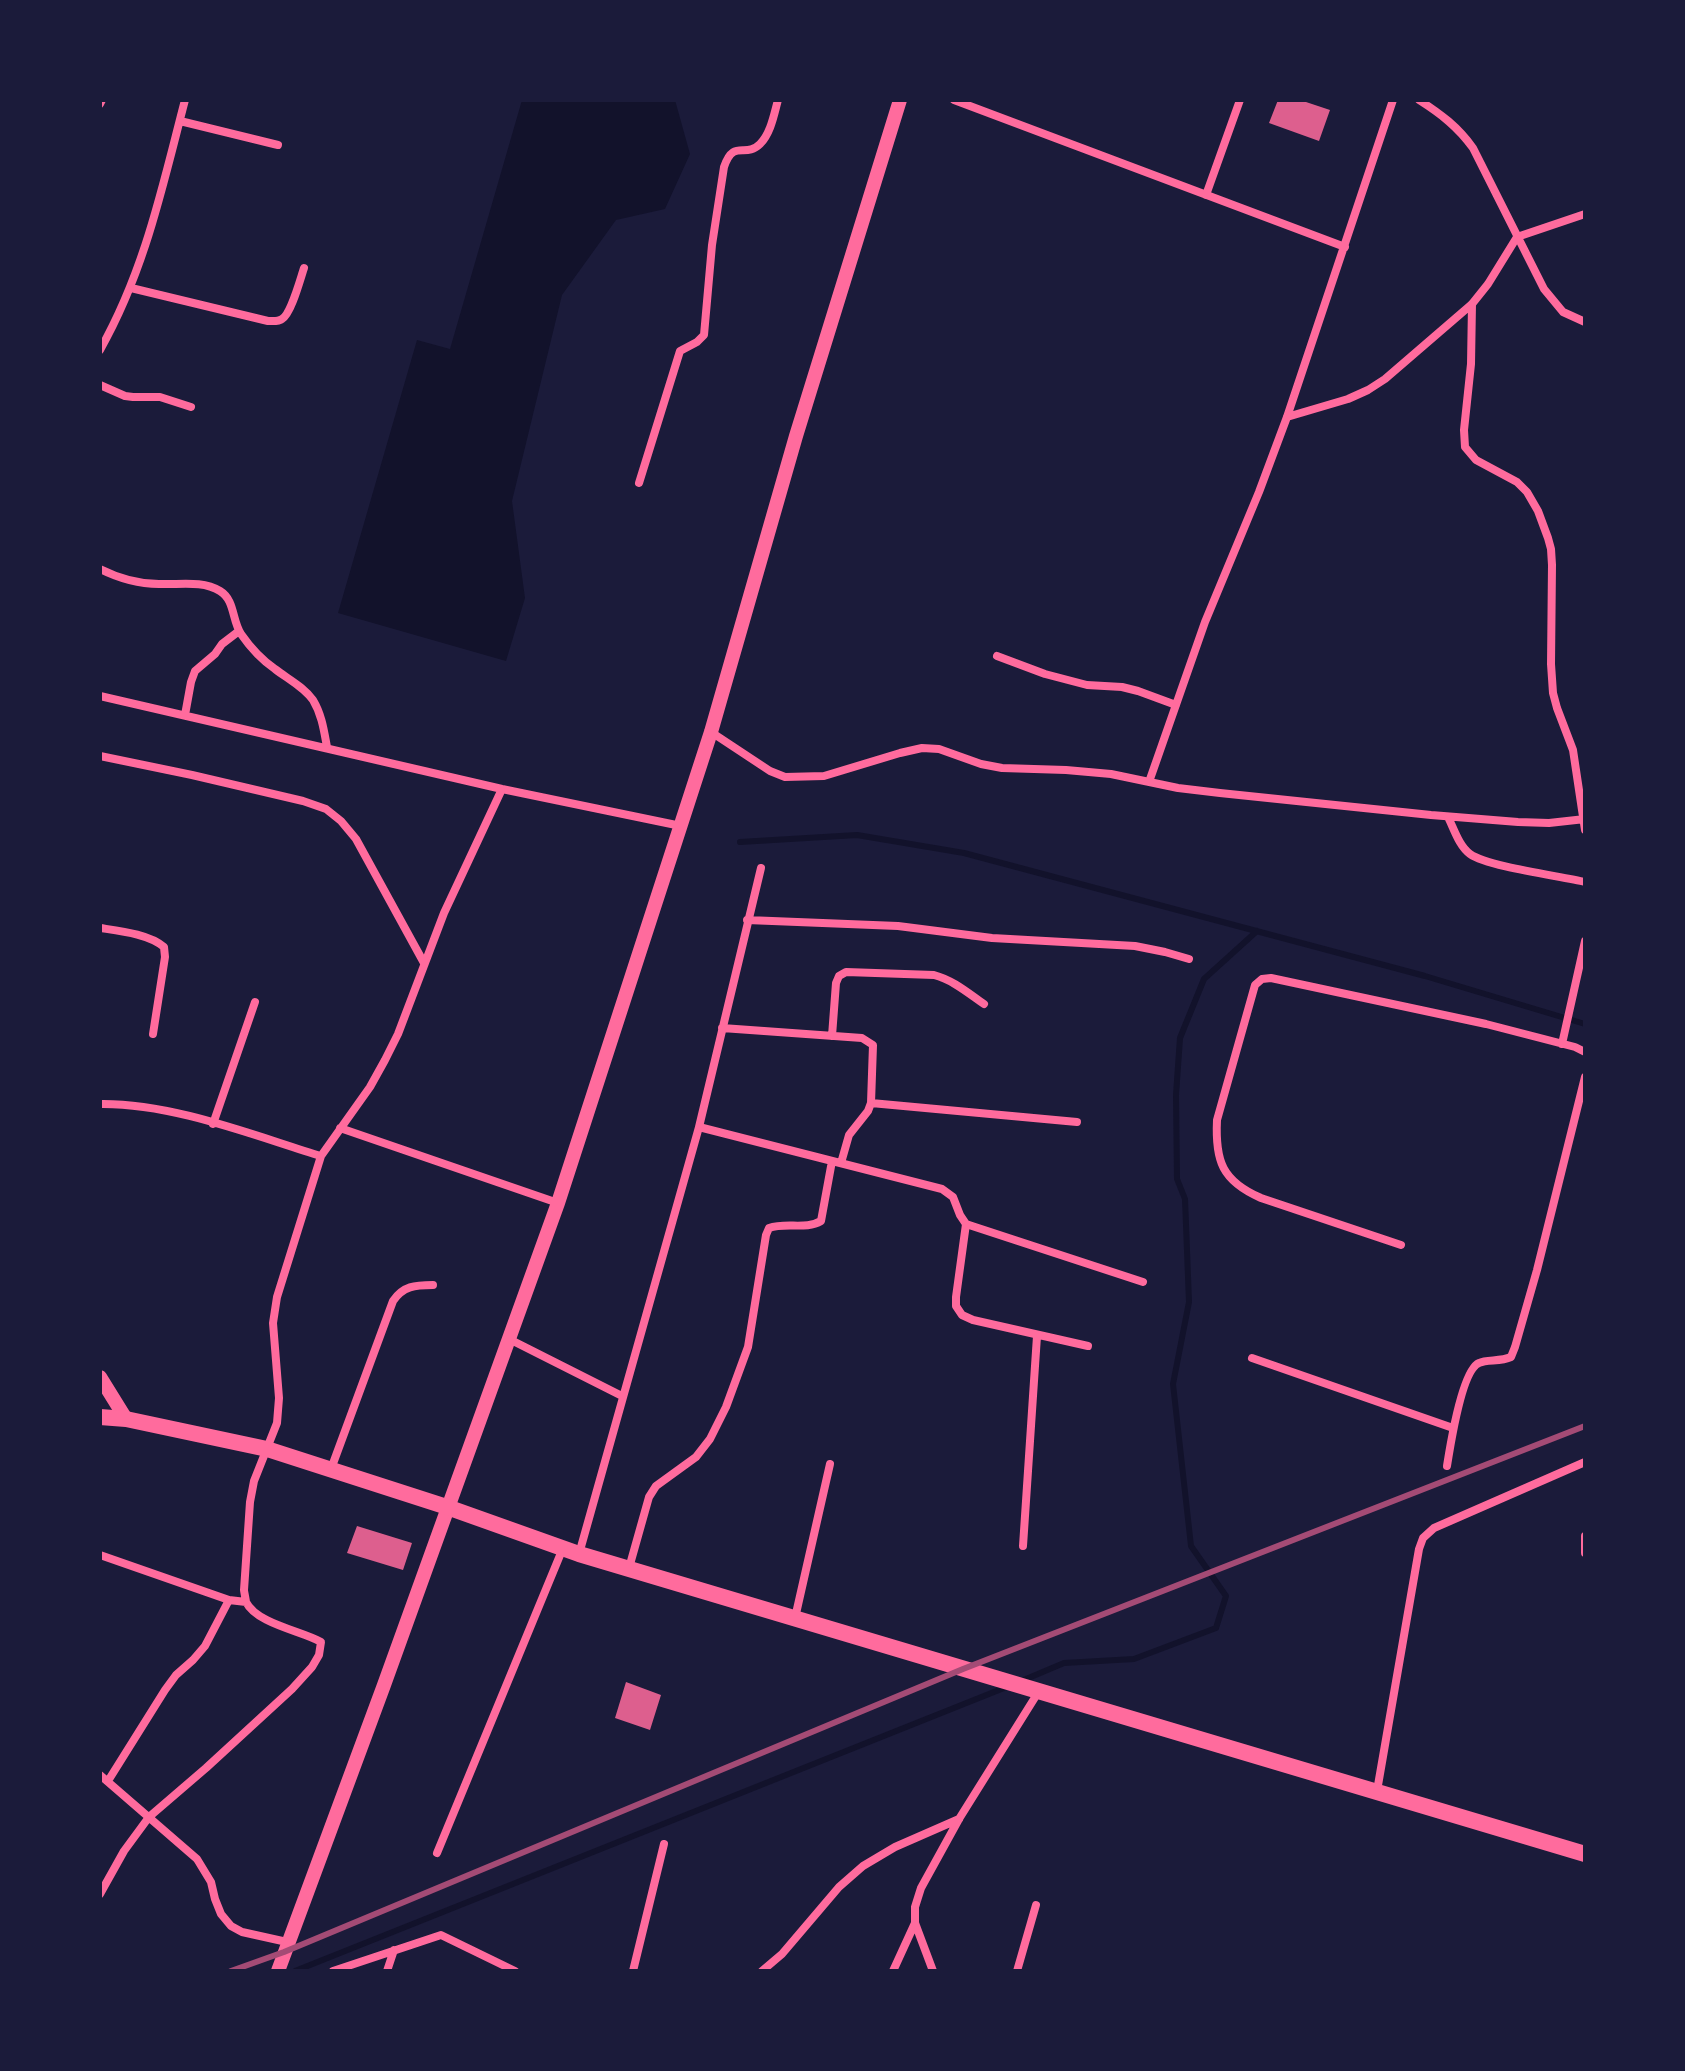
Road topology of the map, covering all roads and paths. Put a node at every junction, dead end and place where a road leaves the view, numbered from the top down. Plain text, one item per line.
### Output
1 (185, 100) edge
2 (778, 100) edge
3 (900, 100) edge
4 (954, 100) edge
5 (1240, 100) edge
6 (1393, 100) edge
7 (1419, 100) edge
8 (180, 121) junction
9 (278, 145) dead end
10 (1206, 195) junction
11 (1585, 214) edge
12 (1517, 237) junction
13 (1345, 247) junction
14 (304, 268) dead end
15 (131, 288) junction
16 (1472, 304) junction
17 (1585, 322) edge
18 (100, 350) edge
19 (100, 385) edge
20 (191, 407) dead end
21 (1287, 417) junction
22 (639, 483) dead end
23 (100, 569) edge
24 (239, 631) junction
25 (997, 656) dead end
26 (100, 696) edge
27 (1176, 705) junction
28 (185, 715) junction
29 (711, 732) junction
30 (327, 747) junction
31 (100, 756) edge
32 (1149, 782) junction
33 (502, 789) junction
34 (1448, 817) junction
35 (1584, 819) edge
36 (681, 826) junction
37 (1585, 830) edge
38 (761, 868) dead end
39 (1585, 882) edge
40 (747, 920) junction
41 (100, 928) edge
42 (1585, 941) edge
43 (1189, 959) dead end
44 (424, 963) junction
45 (255, 1002) dead end
46 (984, 1004) dead end
47 (722, 1028) junction
48 (153, 1034) dead end
49 (832, 1036) junction
50 (1562, 1044) junction
51 (1585, 1052) edge
52 (1585, 1077) edge
53 (871, 1103) junction
54 (100, 1104) edge
55 (1077, 1122) dead end
56 (213, 1124) junction
57 (699, 1127) junction
58 (340, 1128) junction
59 (321, 1156) junction
60 (836, 1162) junction
61 (558, 1203) junction
62 (966, 1224) junction
63 (1401, 1245) dead end
64 (1143, 1282) dead end
65 (433, 1285) dead end
66 (1037, 1336) junction
67 (509, 1339) junction
68 (1088, 1346) dead end
69 (1252, 1358) dead end
70 (100, 1377) edge
71 (622, 1396) junction
72 (100, 1417) edge
73 (126, 1419) junction
74 (1453, 1428) junction
75 (267, 1449) junction
76 (1585, 1462) edge
77 (830, 1464) dead end
78 (1447, 1466) dead end
79 (331, 1470) junction
80 (447, 1507) junction
81 (1585, 1536) edge
82 (1023, 1546) dead end
83 (571, 1551) junction
84 (1585, 1553) edge
85 (100, 1555) edge
86 (629, 1569) junction
87 (229, 1600) junction
88 (246, 1602) junction
89 (795, 1619) junction
90 (1032, 1689) junction
91 (104, 1778) edge
92 (1377, 1791) junction
93 (149, 1817) junction
94 (959, 1819) junction
95 (664, 1844) dead end
96 (437, 1853) dead end
97 (1585, 1854) edge
98 (100, 1894) edge
99 (1036, 1905) dead end
100 (915, 1923) junction
101 (287, 1942) junction
102 (394, 1950) junction
103 (279, 1968) edge
104 (333, 1971) edge
105 (387, 1971) edge
106 (515, 1971) edge
107 (633, 1971) edge
108 (762, 1971) edge
109 (893, 1971) edge
110 (933, 1971) edge
111 (1017, 1971) edge

1 - 8 street
2 - 22 street
3 - 29 street
4 - 10 street
5 - 10 street
6 - 13 street
7 - 12 street
8 - 9 street
8 - 15 street
10 - 13 street
11 - 12 street
12 - 16 street
12 - 17 street
13 - 21 street
14 - 15 street
15 - 18 street
16 - 21 street
16 - 35 street
19 - 20 street
21 - 27 street
23 - 24 street
24 - 28 street
24 - 30 street
25 - 27 street
26 - 28 street
27 - 32 street
28 - 30 street
29 - 32 street
29 - 36 street
30 - 33 street
31 - 44 street
32 - 34 street
33 - 36 street
33 - 44 street
34 - 35 street
34 - 39 street
35 - 37 street
36 - 61 street
38 - 40 street
40 - 43 street
40 - 47 street
41 - 48 street
42 - 50 street
44 - 58 street
45 - 56 street
46 - 49 street
47 - 49 street
47 - 57 street
49 - 53 street
50 - 51 street
50 - 63 street
52 - 74 street
53 - 55 street
53 - 60 street
54 - 56 street
56 - 59 street
57 - 60 street
57 - 71 street
58 - 59 street
58 - 61 street
59 - 75 street
60 - 62 street
60 - 86 street
61 - 67 street
62 - 64 street
62 - 66 street
65 - 79 street
66 - 68 street
66 - 82 street
67 - 71 street
67 - 80 street
69 - 74 street
70 - 73 street
71 - 83 street
72 - 73 main road
73 - 75 main road
74 - 78 street
75 - 79 main road
75 - 88 street
76 - 92 street
77 - 89 street
79 - 80 main road
80 - 83 main road
80 - 101 street
81 - 84 street
83 - 86 main road
83 - 96 street
85 - 87 street
86 - 89 main road
87 - 88 street
87 - 91 street
88 - 93 street
89 - 90 main road
90 - 92 main road
90 - 94 street
91 - 93 street
92 - 97 main road
93 - 98 street
93 - 101 street
94 - 100 street
94 - 108 street
95 - 107 street
99 - 111 street
100 - 109 street
100 - 110 street
101 - 103 street
102 - 104 street
102 - 105 street
102 - 106 street

